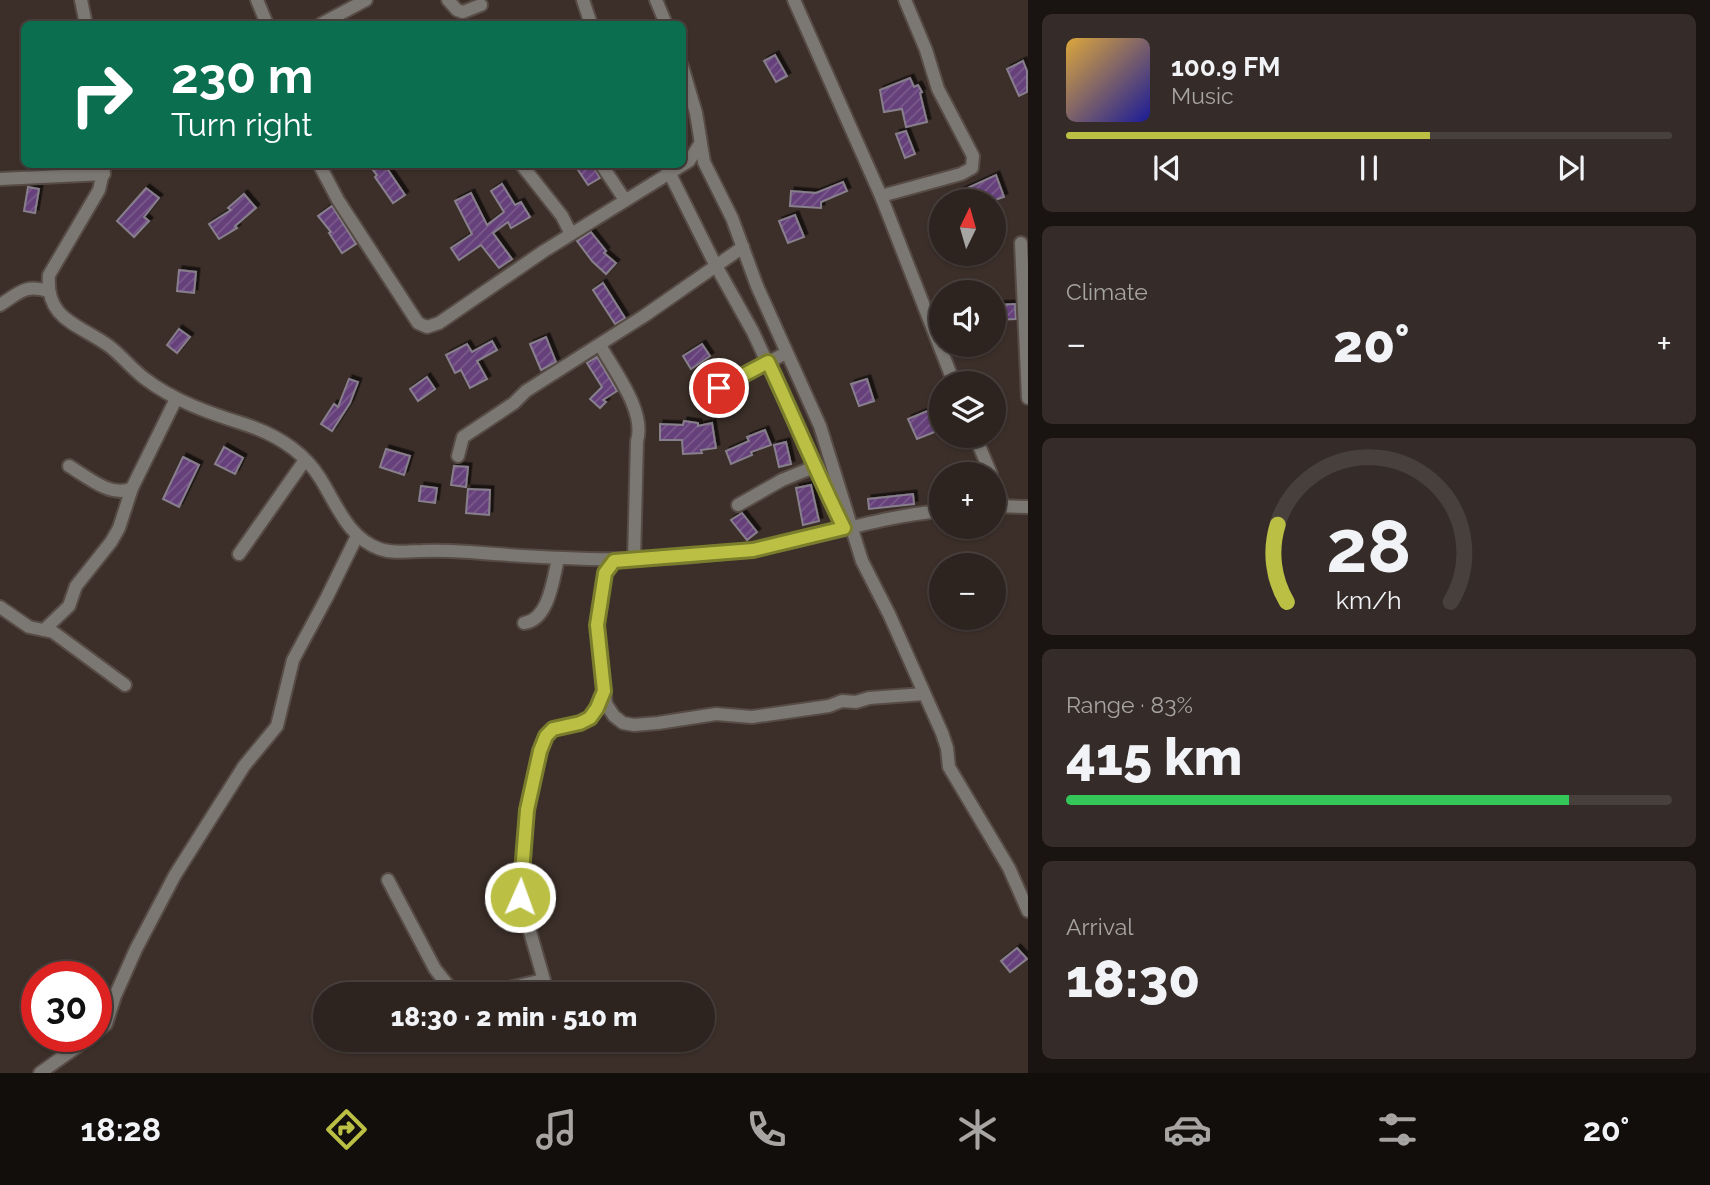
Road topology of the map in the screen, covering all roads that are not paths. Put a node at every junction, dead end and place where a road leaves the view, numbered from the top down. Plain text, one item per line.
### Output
1 (81, 0) edge
2 (257, 0) edge
3 (366, 0) edge
4 (448, 0) edge
5 (583, 0) edge
6 (656, 0) edge
7 (794, 0) edge
8 (905, 0) edge
9 (481, 5) dead end
10 (85, 21) edge
11 (266, 21) edge
12 (327, 21) edge
13 (590, 21) edge
14 (665, 21) edge
15 (686, 79) edge
16 (700, 144) junction
17 (689, 161) junction
18 (686, 162) edge
19 (704, 162) junction
20 (321, 168) edge
21 (524, 168) edge
22 (604, 168) edge
23 (104, 169) edge
24 (667, 169) edge
25 (0, 180) edge
26 (881, 196) junction
27 (625, 200) junction
28 (571, 234) junction
29 (1021, 243) dead end
30 (743, 247) junction
31 (715, 264) junction
32 (48, 291) junction
33 (0, 305) edge
34 (600, 345) junction
35 (786, 353) junction
36 (768, 362) junction
37 (949, 371) edge
38 (704, 378) dead end
39 (1027, 398) edge
40 (176, 399) junction
41 (458, 456) dead end
42 (305, 460) junction
43 (69, 466) dead end
44 (814, 467) junction
45 (132, 488) junction
46 (738, 505) dead end
47 (1006, 506) edge
48 (1027, 507) edge
49 (929, 513) edge
50 (848, 527) junction
51 (357, 536) junction
52 (239, 554) dead end
53 (558, 559) junction
54 (634, 560) junction
55 (595, 561) junction
56 (614, 561) junction
57 (605, 573) junction
58 (0, 607) edge
59 (524, 623) dead end
60 (44, 629) junction
61 (917, 677) junction
62 (125, 685) dead end
63 (604, 691) junction
64 (908, 694) junction
65 (924, 694) junction
66 (388, 880) dead end
67 (1027, 911) edge
68 (543, 980) joint
69 (445, 982) edge
70 (535, 982) edge
71 (112, 1005) edge
72 (70, 1052) edge
73 (40, 1073) edge

1 - 10 street
2 - 11 street
3 - 12 street
4 - 9 street
5 - 13 street
6 - 14 street
7 - 26 street
8 - 26 street
15 - 16 street
16 - 17 street
16 - 19 street
17 - 18 street
17 - 19 street
19 - 30 street
20 - 28 street
21 - 28 street
22 - 27 street
23 - 25 street
23 - 32 street
24 - 27 street
24 - 31 street
26 - 37 street
27 - 28 street
29 - 39 street
30 - 31 street
30 - 35 street
31 - 34 street
31 - 36 street
32 - 33 street
32 - 40 street
34 - 41 street
34 - 54 street
35 - 36 street
35 - 50 street
36 - 38 street
36 - 44 street
40 - 42 street
40 - 45 street
42 - 51 street
42 - 52 street
43 - 45 street
44 - 46 street
44 - 50 street
45 - 60 street
47 - 48 street
49 - 50 street
50 - 54 street
50 - 61 street
51 - 53 street
51 - 71 street
53 - 55 street
53 - 59 street
54 - 56 street
55 - 56 street
55 - 57 street
56 - 57 street
57 - 63 street
58 - 60 street
60 - 62 street
61 - 64 street
61 - 65 street
63 - 64 street
63 - 68 street
64 - 65 street
65 - 67 street
66 - 69 street
68 - 70 street
72 - 73 street

